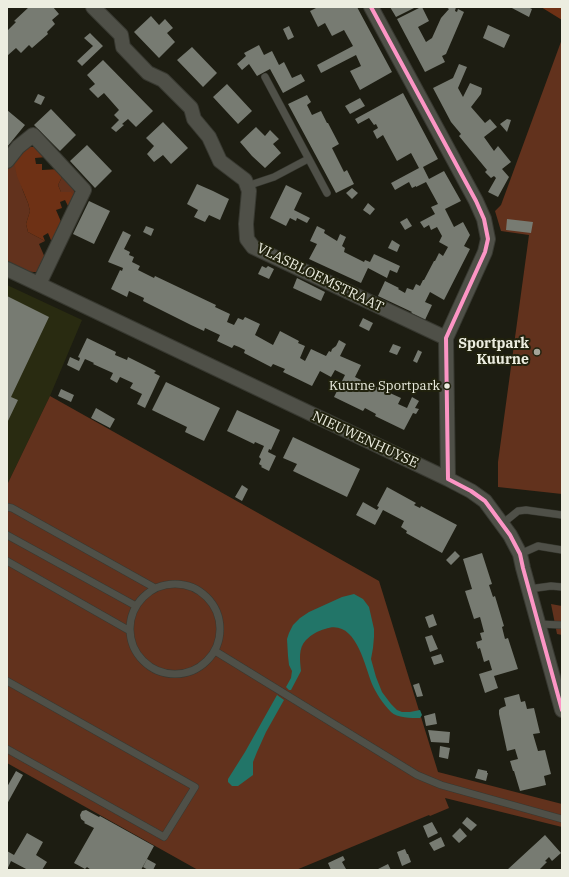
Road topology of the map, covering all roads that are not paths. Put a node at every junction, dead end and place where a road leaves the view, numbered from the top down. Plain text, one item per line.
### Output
1 (94, 7) edge
2 (371, 7) edge
3 (265, 77) dead end
4 (308, 159) junction
5 (7, 161) edge
6 (247, 186) junction
7 (327, 193) dead end
8 (7, 269) edge
9 (39, 284) junction
10 (446, 338) junction
11 (448, 479) junction
12 (7, 507) edge
13 (562, 515) edge
14 (502, 524) junction
15 (7, 536) edge
16 (562, 550) edge
17 (520, 554) junction
18 (7, 562) edge
19 (562, 587) edge
20 (155, 588) junction
21 (528, 589) junction
22 (136, 606) junction
23 (538, 624) junction
24 (562, 625) edge
25 (130, 632) junction
26 (215, 651) junction
27 (7, 681) edge
28 (562, 710) edge
29 (7, 749) edge
30 (562, 819) edge

1 - 6 street
2 - 10 street
3 - 4 lane
4 - 6 lane
4 - 7 lane
5 - 9 street
6 - 10 street, VLASBLOEMSTRAAT
8 - 9 street, NIEUWENHUYSE
9 - 11 street, NIEUWENHUYSE
10 - 11 street
11 - 14 street, NIEUWENHUYSE
12 - 20 lane
13 - 14 lane
14 - 17 street, NIEUWENHUYSE
15 - 22 lane
16 - 17 lane
17 - 21 street, NIEUWENHUYSE
18 - 25 lane
19 - 21 lane
20 - 22 lane
20 - 26 lane
21 - 23 street, NIEUWENHUYSE
22 - 25 lane
23 - 24 lane
23 - 28 street, NIEUWENHUYSE
25 - 26 lane
26 - 30 lane
27 - 29 lane

